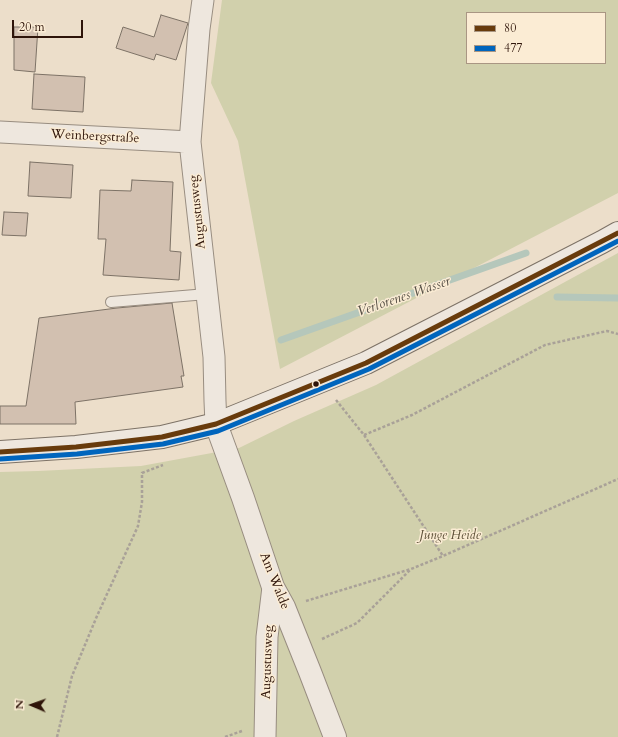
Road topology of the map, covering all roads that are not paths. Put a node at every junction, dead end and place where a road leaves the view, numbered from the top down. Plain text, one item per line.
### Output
1 (203, 0) edge
2 (0, 132) edge
3 (190, 142) junction
4 (618, 233) edge
5 (207, 294) junction
6 (111, 302) dead end
7 (216, 424) junction
8 (0, 452) edge
9 (273, 587) junction
10 (266, 737) edge
11 (335, 737) edge

1 - 3 street, Augustusweg
2 - 3 street, Weinbergstraße
3 - 5 street, Augustusweg
4 - 7 main road
5 - 6 lane
5 - 7 street, Augustusweg
7 - 8 main road
7 - 9 main road, Am Walde
9 - 10 street, Augustusweg
9 - 11 main road, Am Walde

